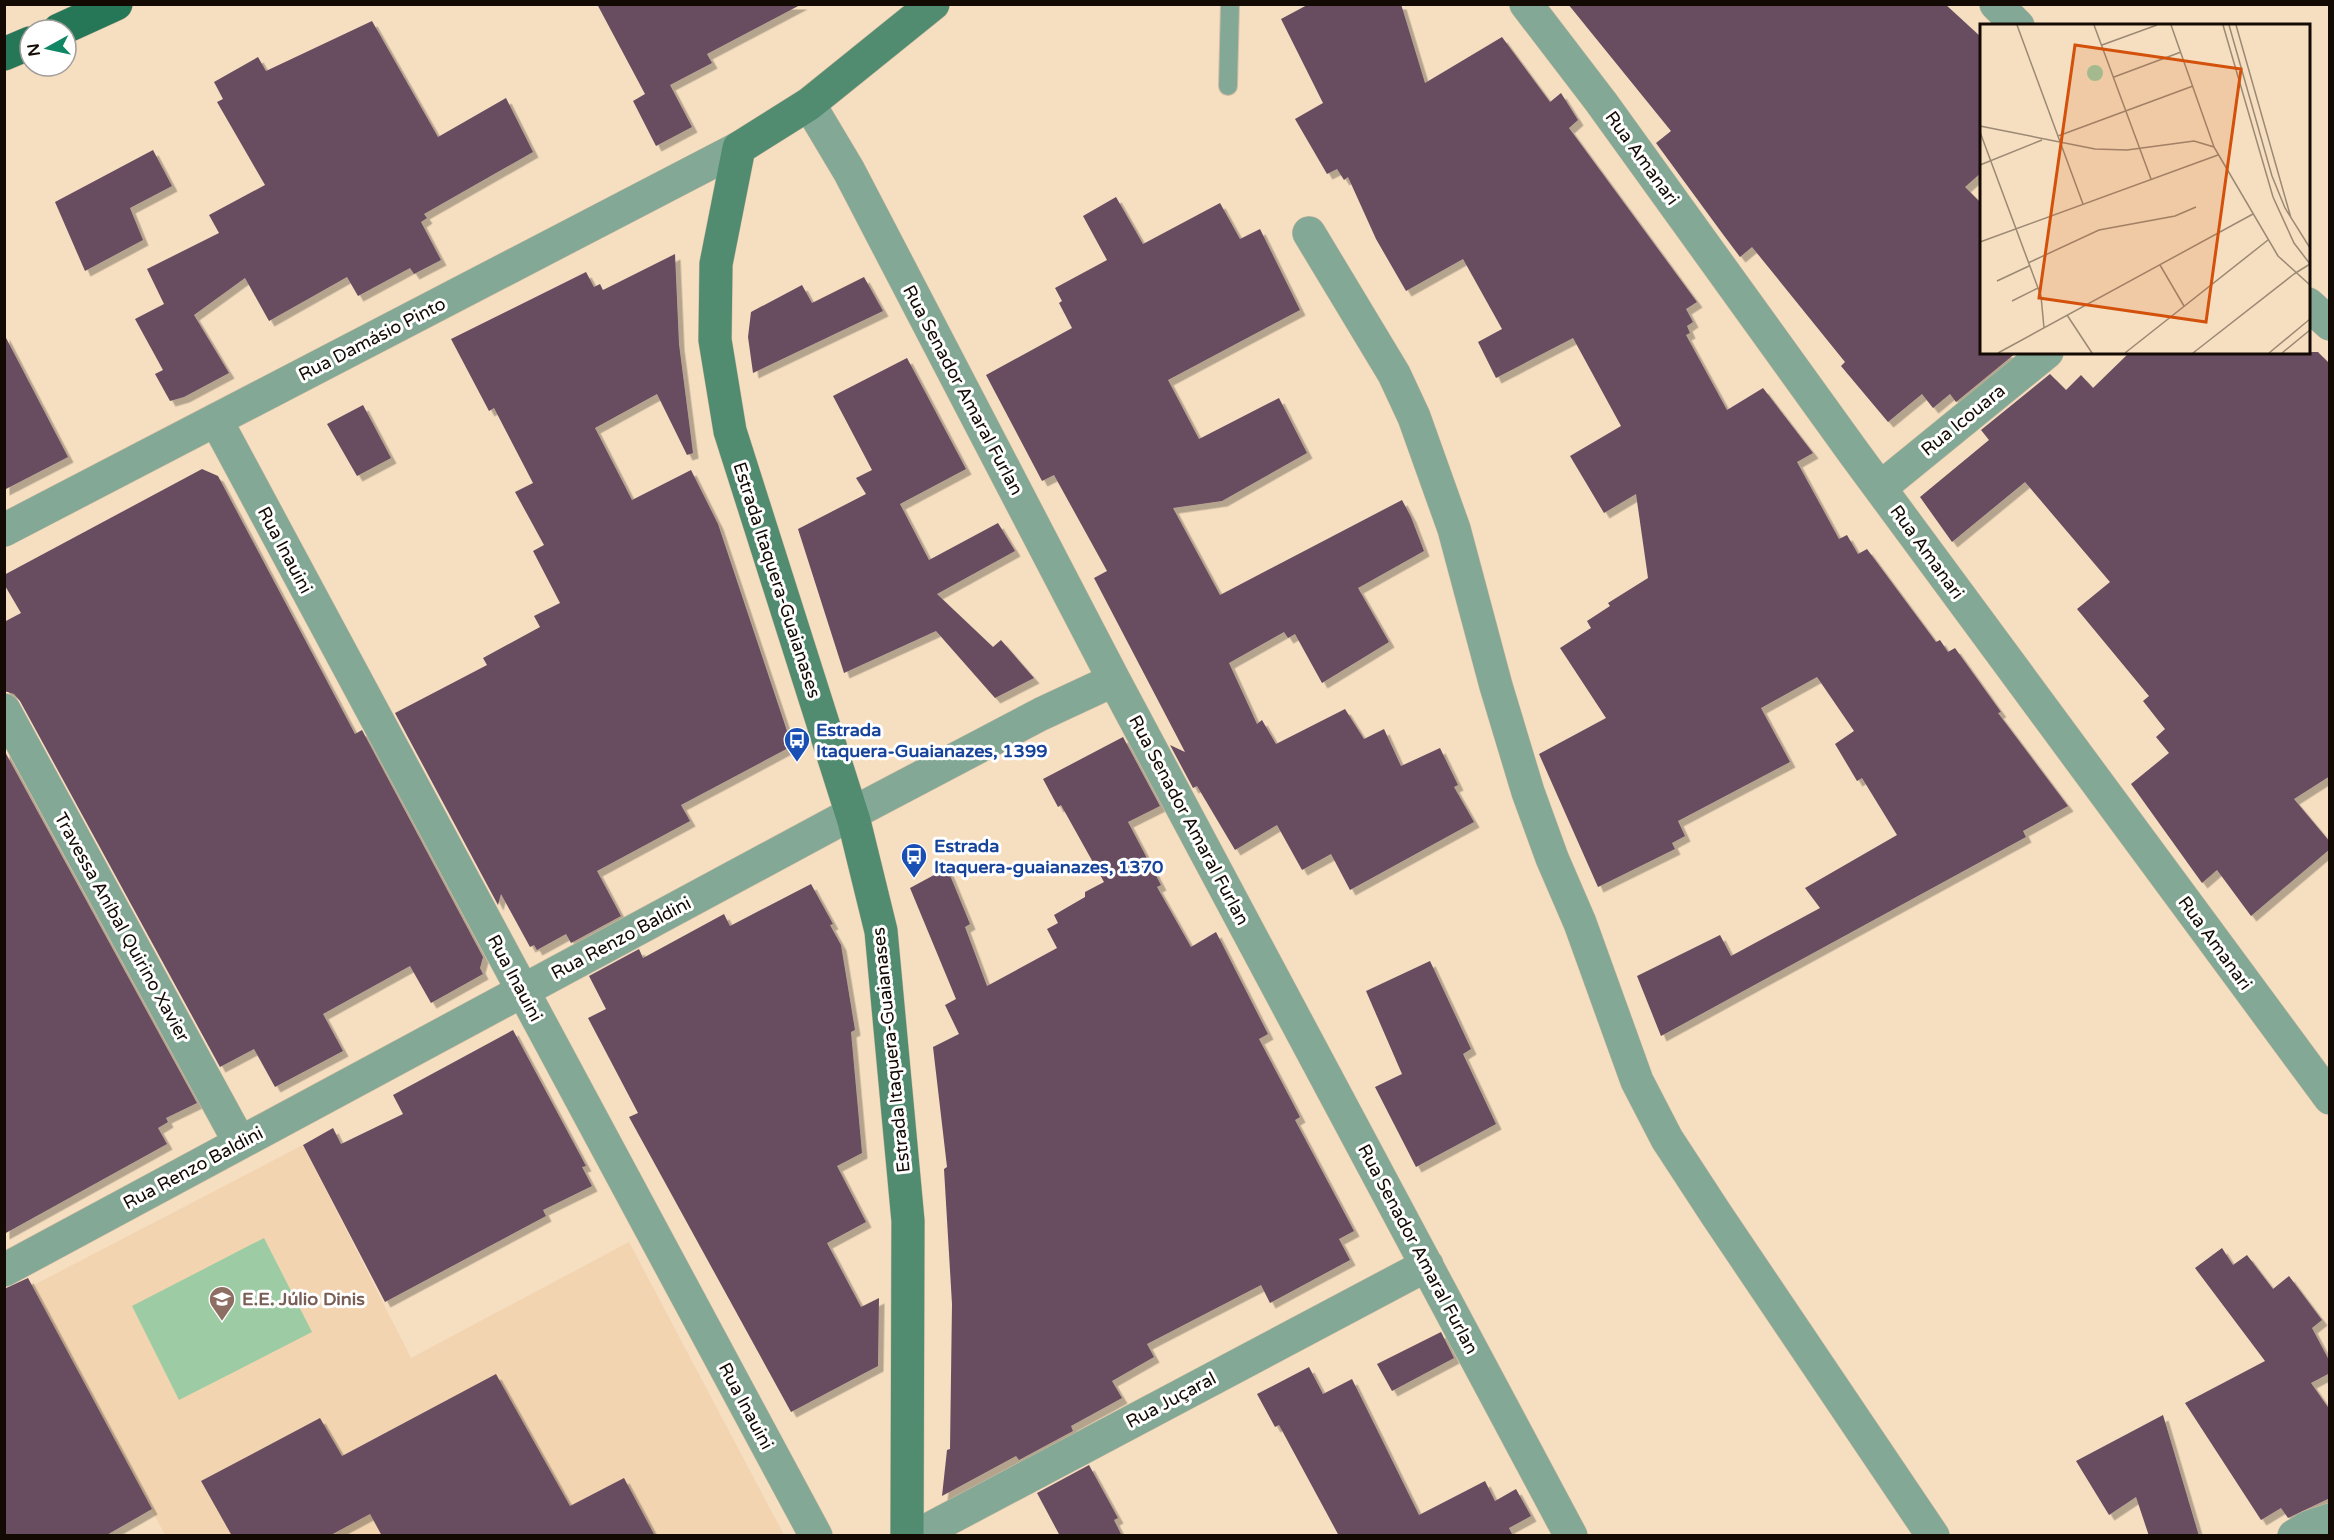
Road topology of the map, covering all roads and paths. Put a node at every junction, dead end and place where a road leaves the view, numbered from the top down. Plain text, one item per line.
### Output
1 (116, 4) edge
2 (933, 4) edge
3 (1230, 4) edge
4 (1526, 4) edge
5 (1996, 4) edge
6 (78, 21) edge
7 (2016, 24) edge
8 (18, 48) edge
9 (4, 54) edge
10 (1228, 86) dead end
11 (809, 104) junction
12 (739, 148) junction
13 (1309, 233) dead end
14 (2310, 306) edge
15 (2330, 324) edge
16 (2045, 354) edge
17 (216, 420) junction
18 (1880, 488) junction
19 (4, 530) edge
20 (1114, 680) junction
21 (4, 710) edge
22 (851, 814) junction
23 (522, 991) junction
24 (2330, 1098) edge
25 (240, 1143) junction
26 (1427, 1265) junction
27 (4, 1270) edge
28 (2330, 1520) edge
29 (816, 1536) edge
30 (907, 1536) edge
31 (915, 1536) edge
32 (1571, 1536) edge
33 (1933, 1536) edge
34 (2294, 1536) edge

1 - 6 main road
2 - 11 main road
3 - 10 lane
4 - 18 street, Rua Amanari
5 - 7 street
8 - 9 main road
11 - 12 main road
11 - 20 street, Rua Senador Amaral Furlan
12 - 17 street, Rua Damásio Pinto
12 - 22 main road, Estrada Itaquera-Guaianases
13 - 33 street
14 - 15 street
16 - 18 street, Rua Icouara
17 - 19 street, Rua Damásio Pinto
17 - 23 street, Rua Inauini
18 - 24 street, Rua Amanari
20 - 22 street, Rua Renzo Baldini
20 - 26 street, Rua Senador Amaral Furlan
21 - 25 street, Travessa Aníbal Quirino Xavier
22 - 23 street, Rua Renzo Baldini
22 - 30 main road, Estrada Itaquera-Guaianases
23 - 25 street, Rua Renzo Baldini
23 - 29 street, Rua Inauini
25 - 27 street, Rua Renzo Baldini
26 - 31 street, Rua Juçaral
26 - 32 street, Rua Senador Amaral Furlan
28 - 34 street

